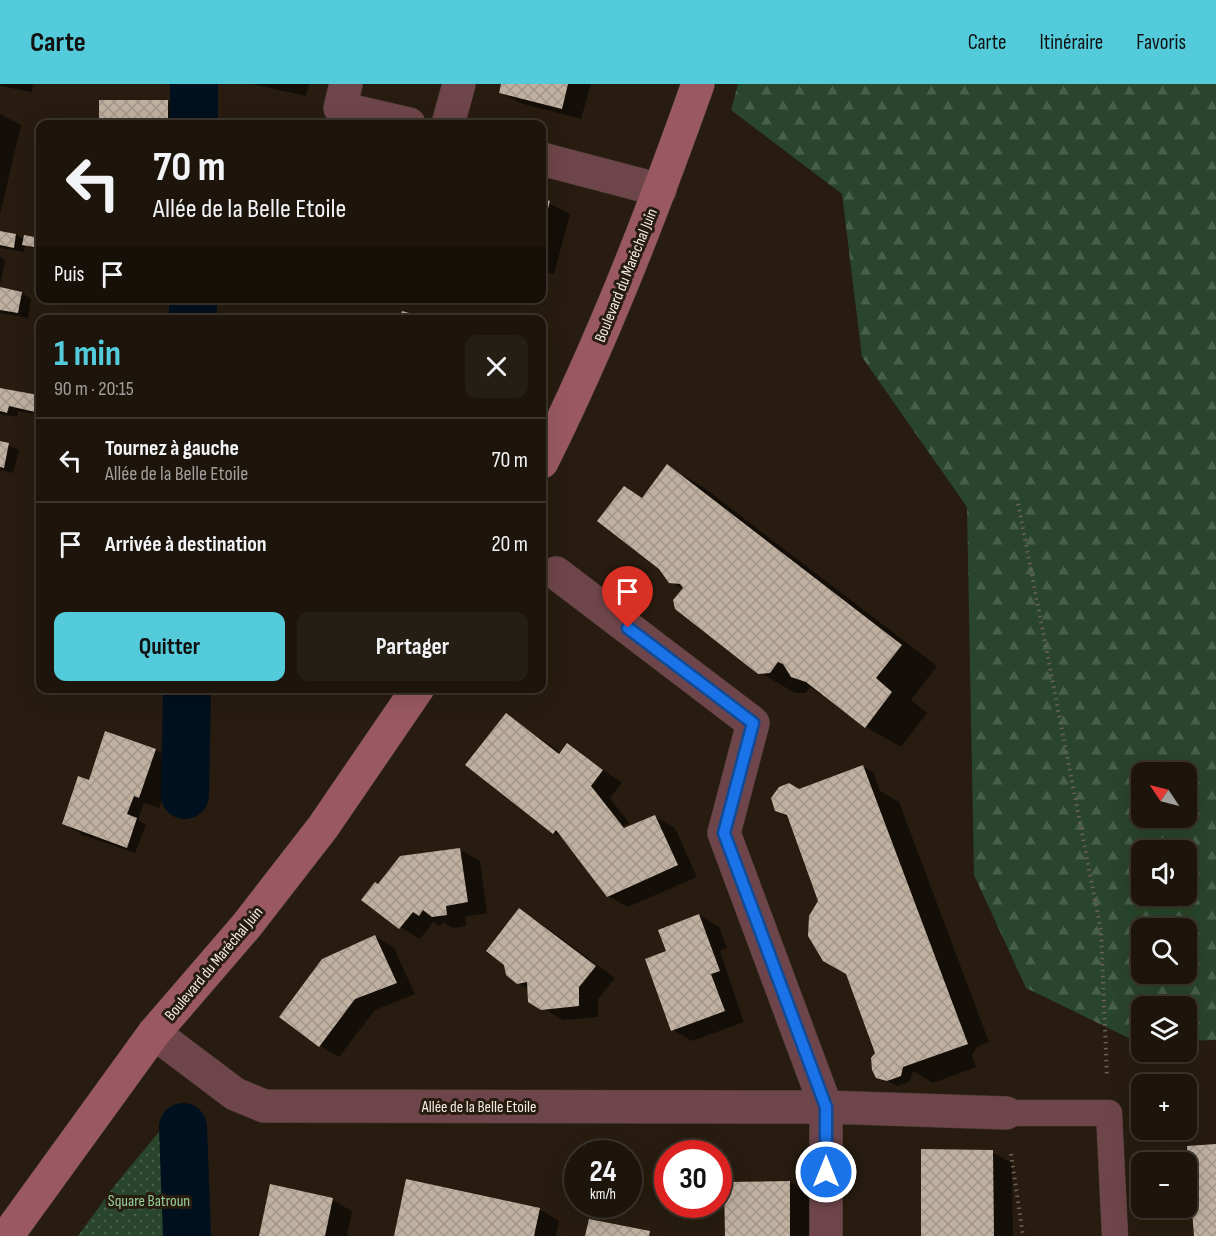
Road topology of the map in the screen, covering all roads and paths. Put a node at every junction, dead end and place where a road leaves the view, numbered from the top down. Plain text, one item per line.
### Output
1 (346, 84) edge
2 (459, 84) edge
3 (698, 84) edge
4 (392, 120) edge
5 (449, 120) edge
6 (546, 160) edge
7 (660, 190) junction
8 (546, 453) edge
9 (1017, 498) dead end
10 (556, 573) dead end
11 (415, 693) edge
12 (154, 1033) junction
13 (826, 1107) junction
14 (1006, 1113) junction
15 (1109, 1113) junction
16 (7, 1236) edge
17 (826, 1236) edge
18 (1023, 1236) edge
19 (1115, 1236) edge

1 - 4 street
2 - 5 street
3 - 7 main road, Boulevard du Maréchal Juin
6 - 7 street
7 - 8 main road, Boulevard du Maréchal Juin
9 - 15 path
10 - 13 street
11 - 12 main road, Boulevard du Maréchal Juin
12 - 13 street, Allée de la Belle Etoile
12 - 16 main road, Boulevard du Maréchal Juin
13 - 14 street, Allée de la Belle Etoile
13 - 17 street
14 - 15 lane
14 - 18 path
15 - 19 lane

